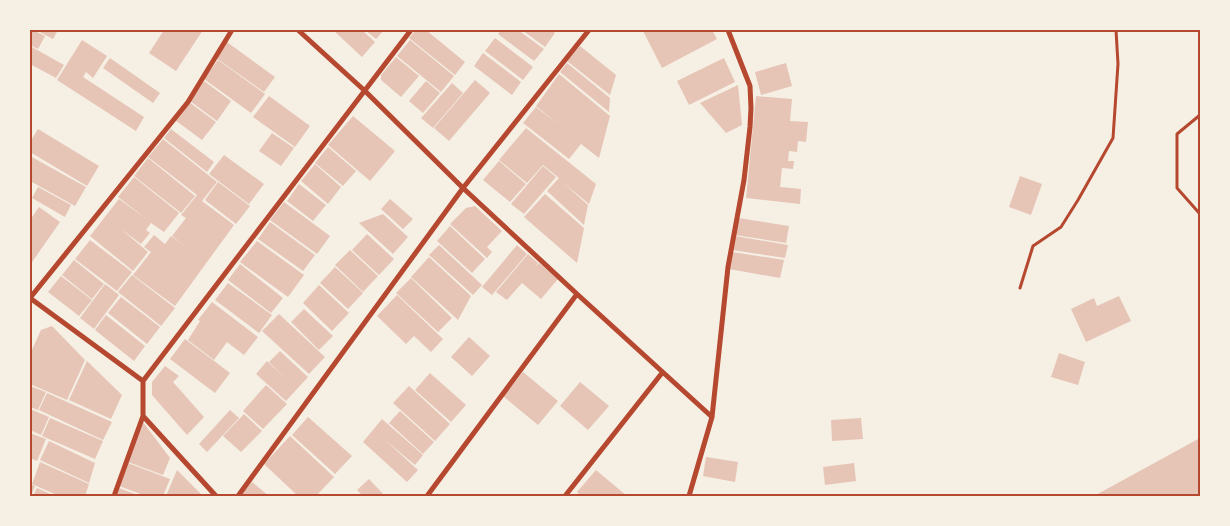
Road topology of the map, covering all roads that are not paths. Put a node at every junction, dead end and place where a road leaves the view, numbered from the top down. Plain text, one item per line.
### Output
1 (232, 30) edge
2 (298, 30) edge
3 (411, 30) edge
4 (589, 30) edge
5 (728, 30) edge
6 (365, 90) junction
7 (463, 188) junction
8 (577, 294) junction
9 (30, 298) edge
10 (662, 373) junction
11 (143, 381) junction
12 (143, 416) junction
13 (712, 417) junction
14 (114, 496) edge
15 (216, 496) edge
16 (238, 496) edge
17 (428, 496) edge
18 (565, 496) edge
19 (689, 496) edge

1 - 9 street
2 - 6 street
3 - 6 street
4 - 7 street
5 - 13 street
6 - 7 street
6 - 11 street
7 - 8 street
7 - 16 street
8 - 10 street
8 - 17 street
9 - 11 street
10 - 13 street
10 - 18 street
11 - 12 street
12 - 14 street
12 - 15 street
13 - 19 street

